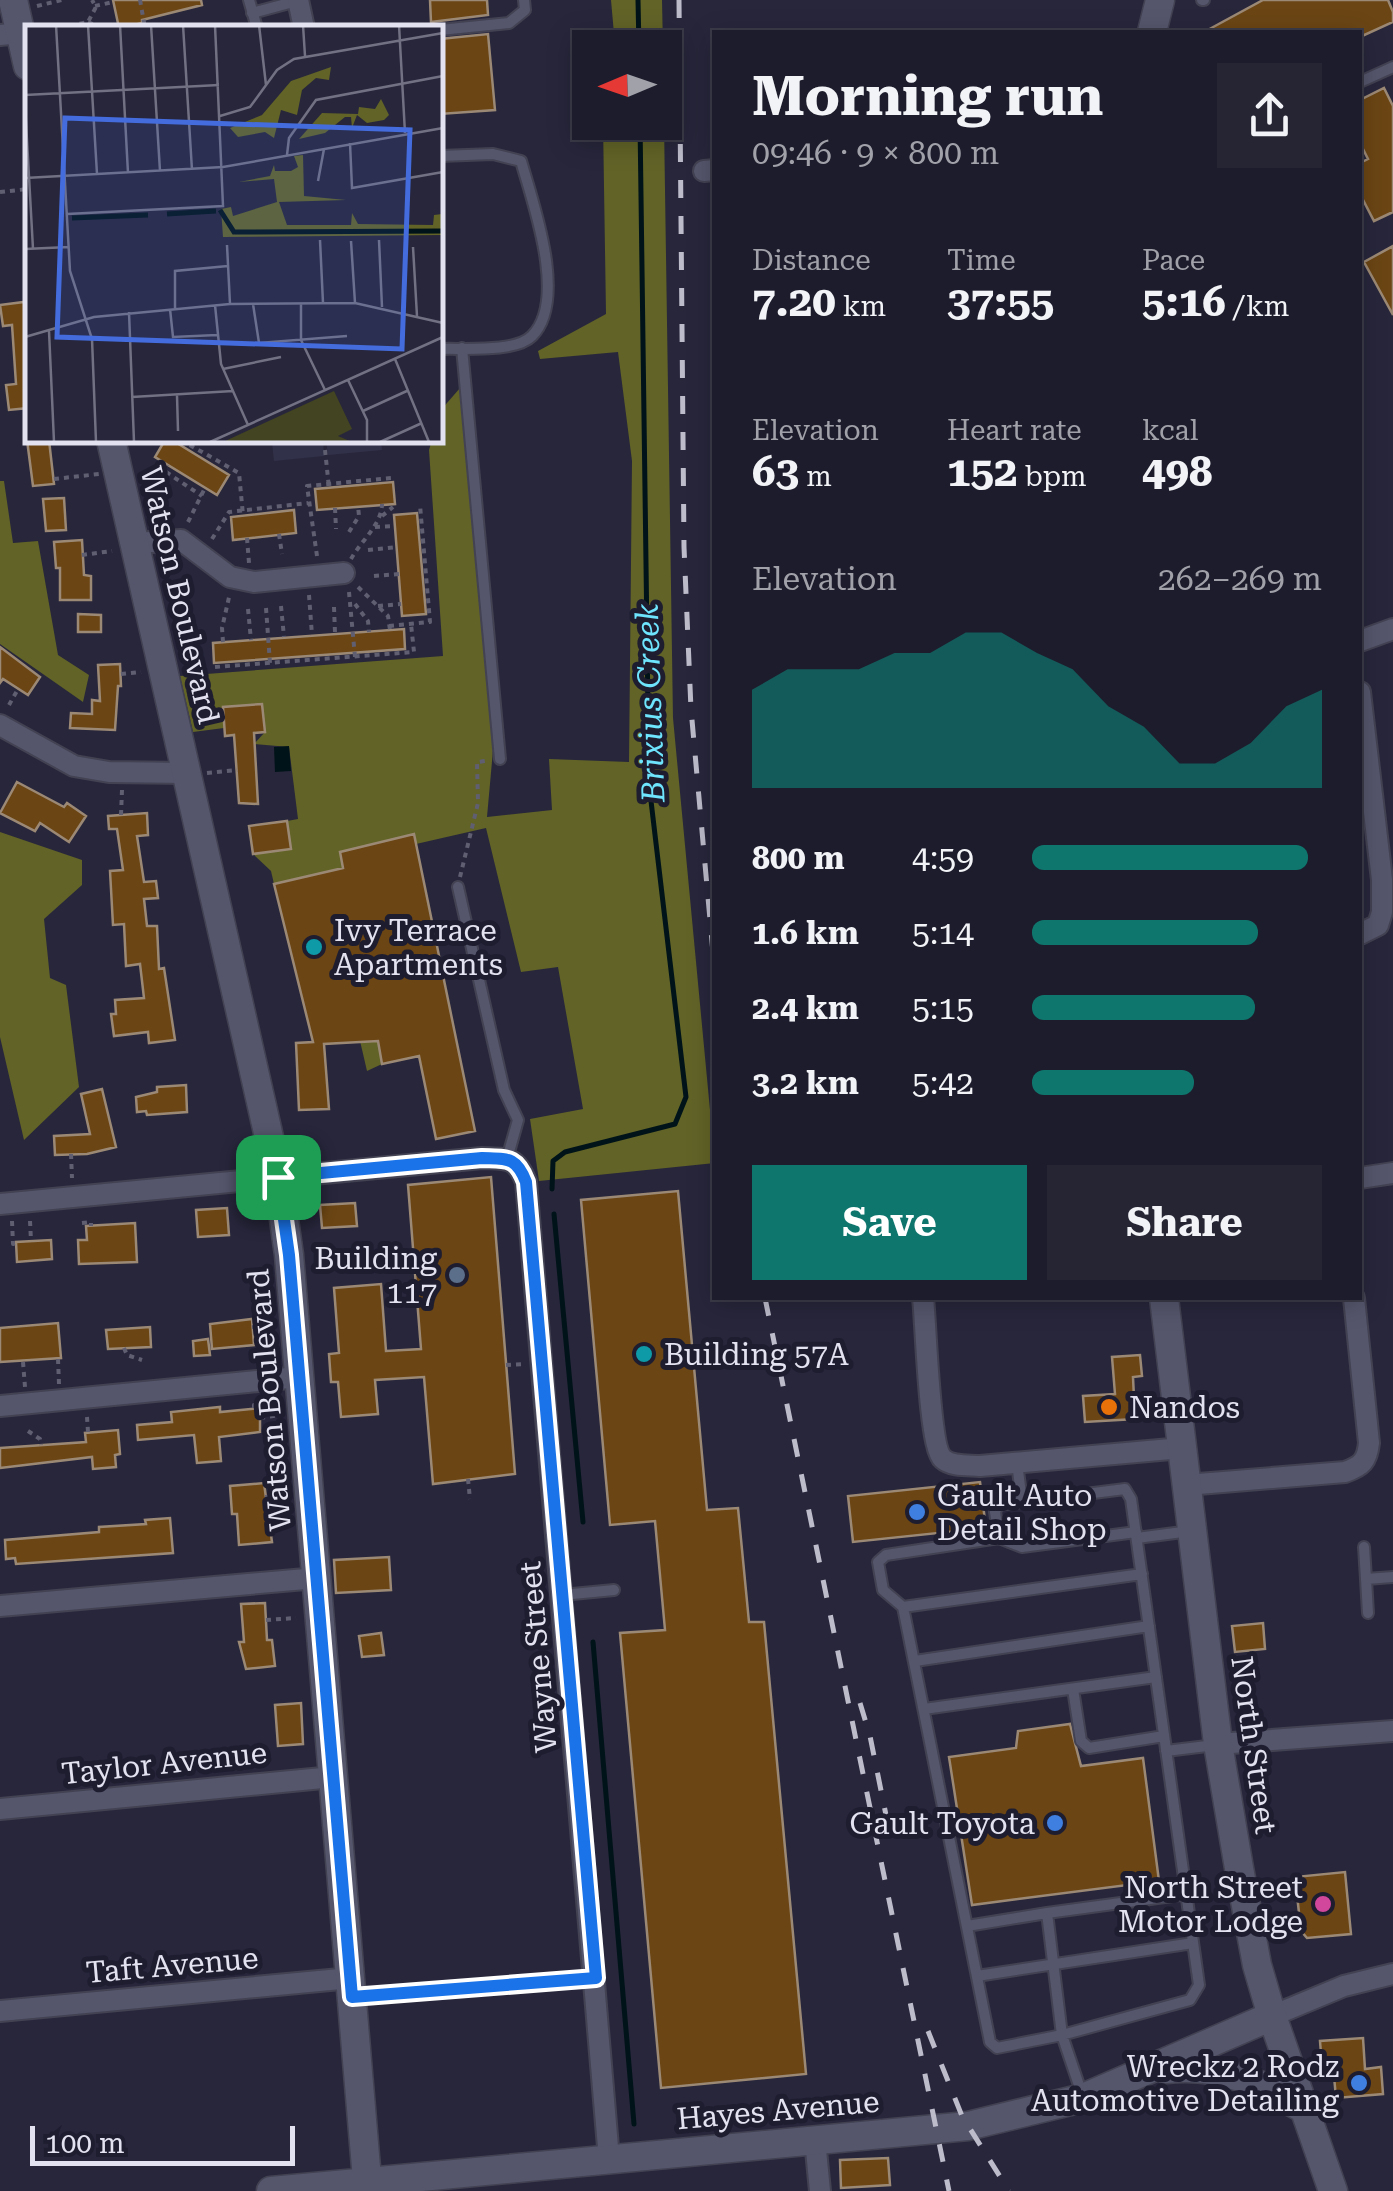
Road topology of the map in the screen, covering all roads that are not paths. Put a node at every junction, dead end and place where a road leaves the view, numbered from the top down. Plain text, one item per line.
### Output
1 (249, 0) edge
2 (298, 0) edge
3 (524, 0) edge
4 (1160, 0) edge
5 (252, 13) junction
6 (15, 19) edge
7 (256, 25) edge
8 (303, 25) edge
9 (442, 30) edge
10 (1152, 30) edge
11 (25, 55) edge
12 (1393, 67) edge
13 (1362, 81) edge
14 (442, 156) edge
15 (462, 348) junction
16 (442, 349) edge
17 (111, 442) edge
18 (127, 547) junction
19 (344, 573) dead end
20 (1393, 628) edge
21 (1362, 640) edge
22 (1362, 709) edge
23 (0, 725) edge
24 (500, 759) road end
25 (195, 773) junction
26 (458, 888) road end
27 (1362, 933) edge
28 (507, 1159) junction
29 (1393, 1173) edge
30 (278, 1177) junction
31 (1362, 1178) edge
32 (5, 1203) edge
33 (923, 1300) edge
34 (1164, 1300) edge
35 (1354, 1300) edge
36 (300, 1377) junction
37 (0, 1406) edge
38 (1182, 1448) junction
39 (1017, 1462) junction
40 (1186, 1485) junction
41 (1022, 1502) junction
42 (1192, 1530) junction
43 (1136, 1535) junction
44 (999, 1538) junction
45 (1364, 1547) dead end
46 (1142, 1574) junction
47 (1393, 1577) edge
48 (316, 1578) junction
49 (1366, 1580) junction
50 (614, 1590) dead end
51 (562, 1595) junction
52 (0, 1606) edge
53 (904, 1606) junction
54 (1368, 1613) dead end
55 (1149, 1626) junction
56 (914, 1661) junction
57 (1156, 1677) junction
58 (1073, 1688) junction
59 (924, 1709) junction
60 (1393, 1730) edge
61 (1164, 1736) junction
62 (1218, 1744) junction
63 (1166, 1751) junction
64 (333, 1777) junction
65 (0, 1810) edge
66 (1187, 1894) junction
67 (1047, 1913) junction
68 (967, 1926) junction
69 (1193, 1943) junction
70 (1052, 1964) junction
71 (1393, 1974) edge
72 (977, 1976) junction
73 (596, 1978) junction
74 (351, 1988) junction
75 (0, 2012) edge
76 (1272, 2016) junction
77 (1062, 2035) junction
78 (1144, 2072) junction
79 (1084, 2098) junction
80 (1304, 2108) junction
81 (815, 2140) junction
82 (608, 2159) junction
83 (442, 2183) edge
84 (367, 2187) edge
85 (271, 2191) edge
86 (820, 2191) edge
87 (1333, 2191) edge

1 - 5 lane
2 - 5 lane
2 - 8 street
3 - 9 lane
4 - 10 street
5 - 7 lane
6 - 11 street
12 - 13 lane
14 - 15 lane
15 - 16 lane
15 - 24 lane
17 - 18 street, Watson Boulevard
18 - 19 street
18 - 25 street, Watson Boulevard
20 - 21 street
22 - 27 street
23 - 25 street
25 - 30 street, Watson Boulevard
26 - 28 lane
28 - 30 street
28 - 51 street, Wayne Street
29 - 31 street
30 - 32 street
30 - 36 street, Watson Boulevard
33 - 39 street
34 - 38 street, North Street
35 - 40 street
36 - 37 street
36 - 48 street, Watson Boulevard
38 - 39 street
38 - 40 street, North Street
39 - 41 lane
40 - 42 street, North Street
41 - 43 lane
41 - 44 lane
42 - 43 lane
42 - 62 street, North Street
43 - 44 lane
43 - 46 lane
44 - 53 lane
45 - 49 lane
46 - 53 lane
46 - 55 lane
47 - 49 lane
48 - 52 street
48 - 64 street, Watson Boulevard
49 - 54 lane
50 - 51 lane
51 - 73 street, Wayne Street
53 - 56 lane
55 - 56 lane
55 - 57 lane
56 - 59 lane
57 - 58 lane
57 - 61 lane
58 - 59 lane
58 - 61 lane
59 - 68 lane
60 - 62 street
61 - 63 lane
62 - 63 lane
62 - 76 street, North Street
63 - 66 lane
64 - 65 street, Taylor Avenue
64 - 74 street, Watson Boulevard
66 - 67 lane
66 - 69 lane
67 - 68 lane
67 - 70 lane
68 - 72 lane
69 - 70 lane
69 - 77 lane
70 - 72 lane
70 - 77 lane
71 - 76 street
72 - 77 lane
73 - 74 lane
73 - 82 street, Wayne Street
74 - 75 street, Taft Avenue
74 - 84 street, Watson Boulevard
76 - 78 street, Hayes Avenue
76 - 80 street, North Street
77 - 79 lane
78 - 79 street, Hayes Avenue
78 - 80 street
79 - 81 street, Hayes Avenue
80 - 87 street, North Street
81 - 82 street, Hayes Avenue
81 - 86 street
82 - 83 street, Hayes Avenue
83 - 84 street, Hayes Avenue
84 - 85 street, Hayes Avenue

